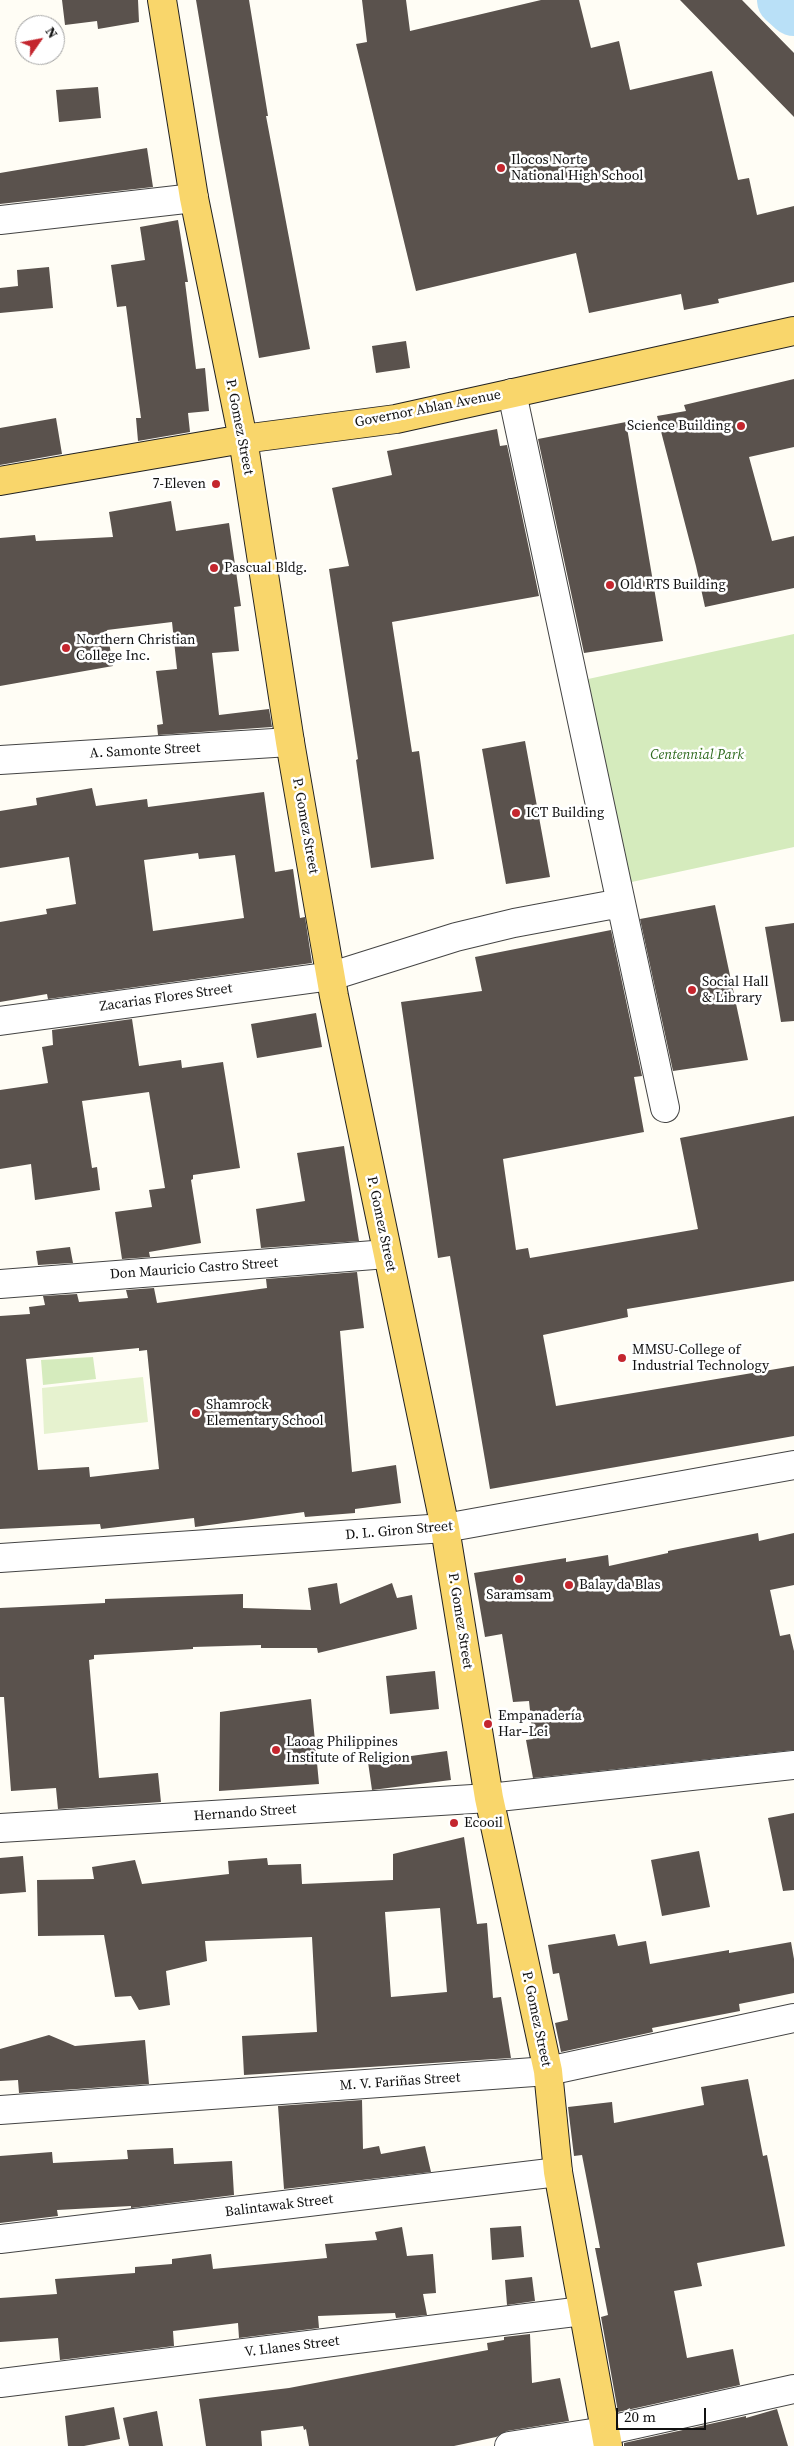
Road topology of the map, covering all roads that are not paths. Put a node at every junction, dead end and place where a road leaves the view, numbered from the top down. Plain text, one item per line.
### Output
1 (162, 0) edge
2 (194, 198) junction
3 (0, 220) edge
4 (794, 331) edge
5 (512, 393) junction
6 (243, 439) junction
7 (0, 481) edge
8 (290, 742) junction
9 (0, 760) edge
10 (621, 903) junction
11 (332, 976) junction
12 (0, 1021) edge
13 (665, 1108) dead end
14 (387, 1254) junction
15 (0, 1284) edge
16 (794, 1465) edge
17 (445, 1528) junction
18 (0, 1558) edge
19 (794, 1765) edge
20 (489, 1798) junction
21 (0, 1828) edge
22 (794, 2018) edge
23 (548, 2071) junction
24 (0, 2110) edge
25 (558, 2172) junction
26 (0, 2239) edge
27 (583, 2310) junction
28 (0, 2383) edge
29 (794, 2389) edge
30 (606, 2438) edge
31 (509, 2446) edge

1 - 2 main road, P. Gomez Street
2 - 3 street
2 - 6 main road, P. Gomez Street
4 - 5 main road, Governor Ablan Avenue
5 - 6 main road, Governor Ablan Avenue
5 - 10 street
6 - 7 main road, Governor Ablan Avenue
6 - 8 main road, P. Gomez Street
8 - 9 street, A. Samonte Street
8 - 11 main road, P. Gomez Street
10 - 11 street, Zacarias Flores Street
10 - 13 street
11 - 12 street, Zacarias Flores Street
11 - 14 main road, P. Gomez Street
14 - 15 street, Don Mauricio Castro Street
14 - 17 main road, P. Gomez Street
16 - 17 street, D. L. Giron Street
17 - 18 street, D. L. Giron Street
17 - 20 main road, P. Gomez Street
19 - 20 street, Hernando Street
20 - 21 street, Hernando Street
20 - 23 main road, P. Gomez Street
22 - 23 street, M. V. Fariñas Street
23 - 24 street, M. V. Fariñas Street
23 - 25 main road, P. Gomez Street
25 - 26 street, Balintawak Street
25 - 27 main road, P. Gomez Street
27 - 28 street, V. Llanes Street
27 - 30 main road, P. Gomez Street
29 - 30 street
30 - 31 street

